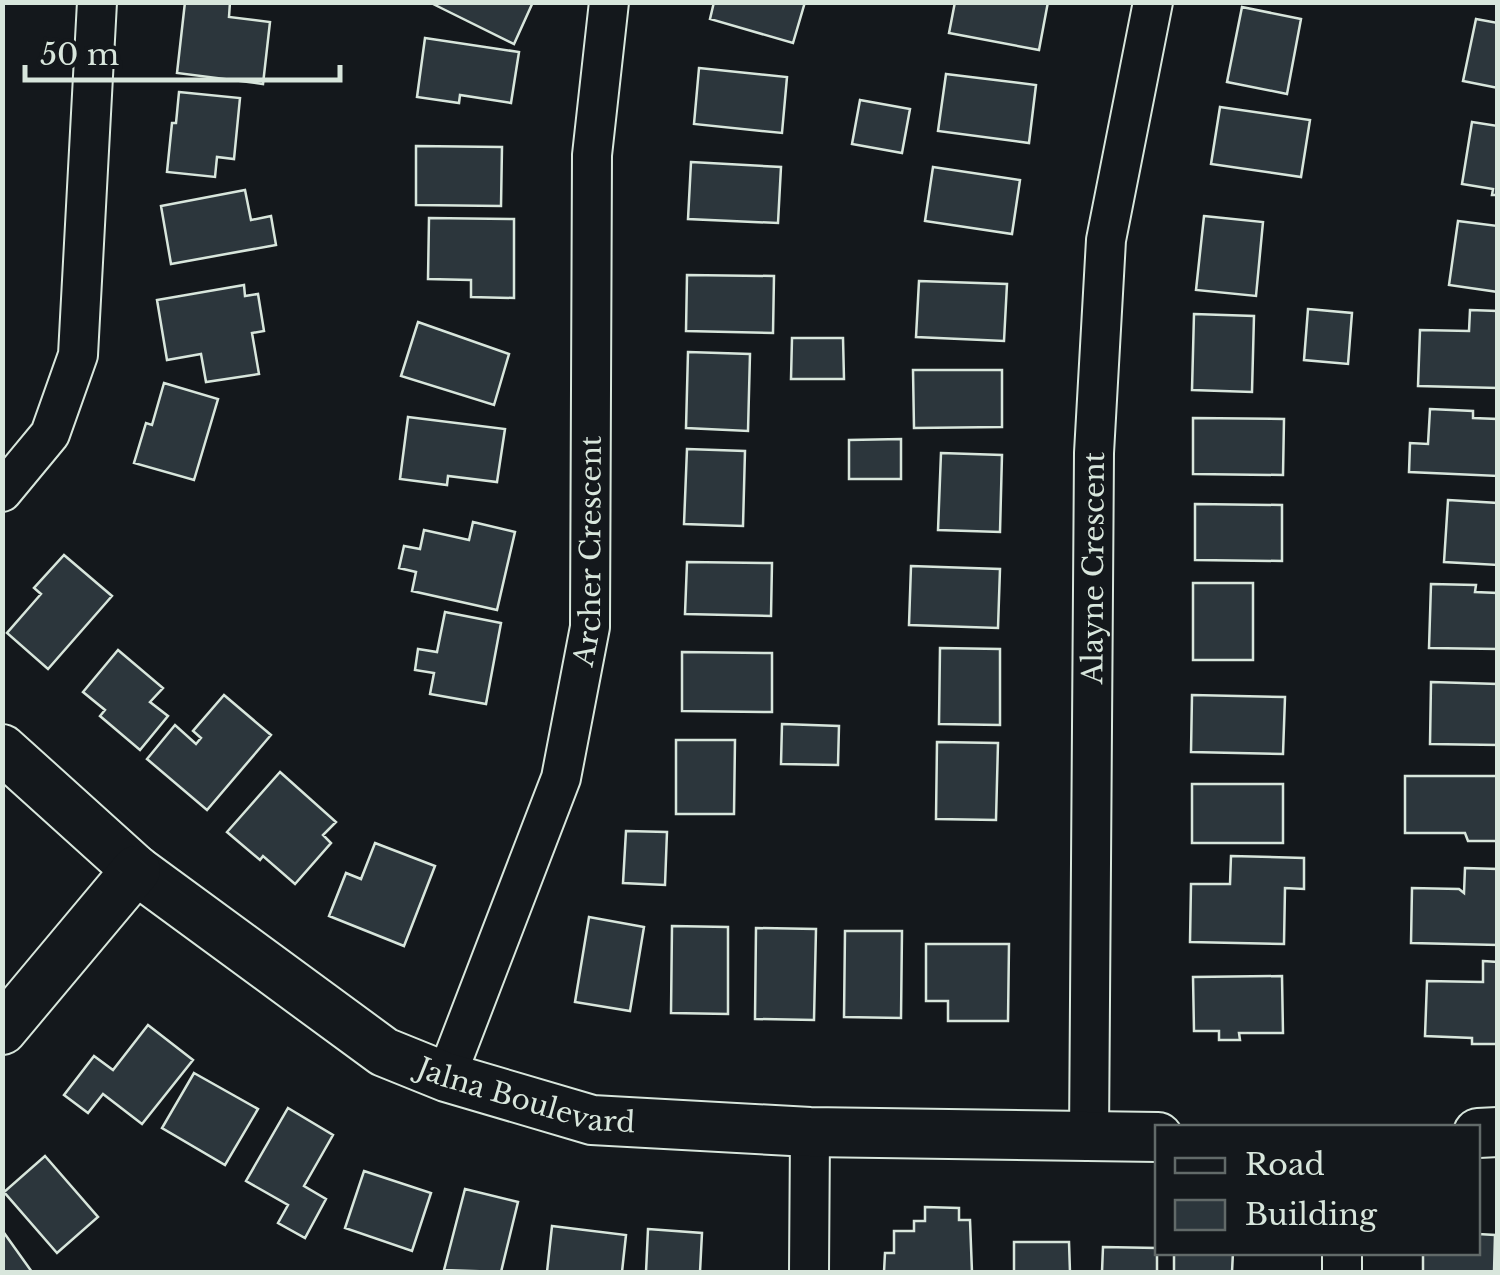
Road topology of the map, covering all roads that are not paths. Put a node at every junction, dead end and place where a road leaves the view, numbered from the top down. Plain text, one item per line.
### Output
1 (96, 2) edge
2 (609, 2) edge
3 (1153, 2) edge
4 (2, 492) edge
5 (2, 749) edge
6 (136, 870) junction
7 (2, 1030) edge
8 (446, 1078) junction
9 (810, 1132) junction
10 (1155, 1137) edge
11 (1089, 1138) junction
12 (809, 1272) edge

1 - 4 street
2 - 8 street, Archer Crescent
3 - 11 street, Alayne Crescent
5 - 6 street, Jalna Boulevard
6 - 7 street
6 - 8 street, Jalna Boulevard
8 - 9 street, Jalna Boulevard
9 - 11 street, Jalna Boulevard
9 - 12 street
10 - 11 street, Jalna Boulevard

